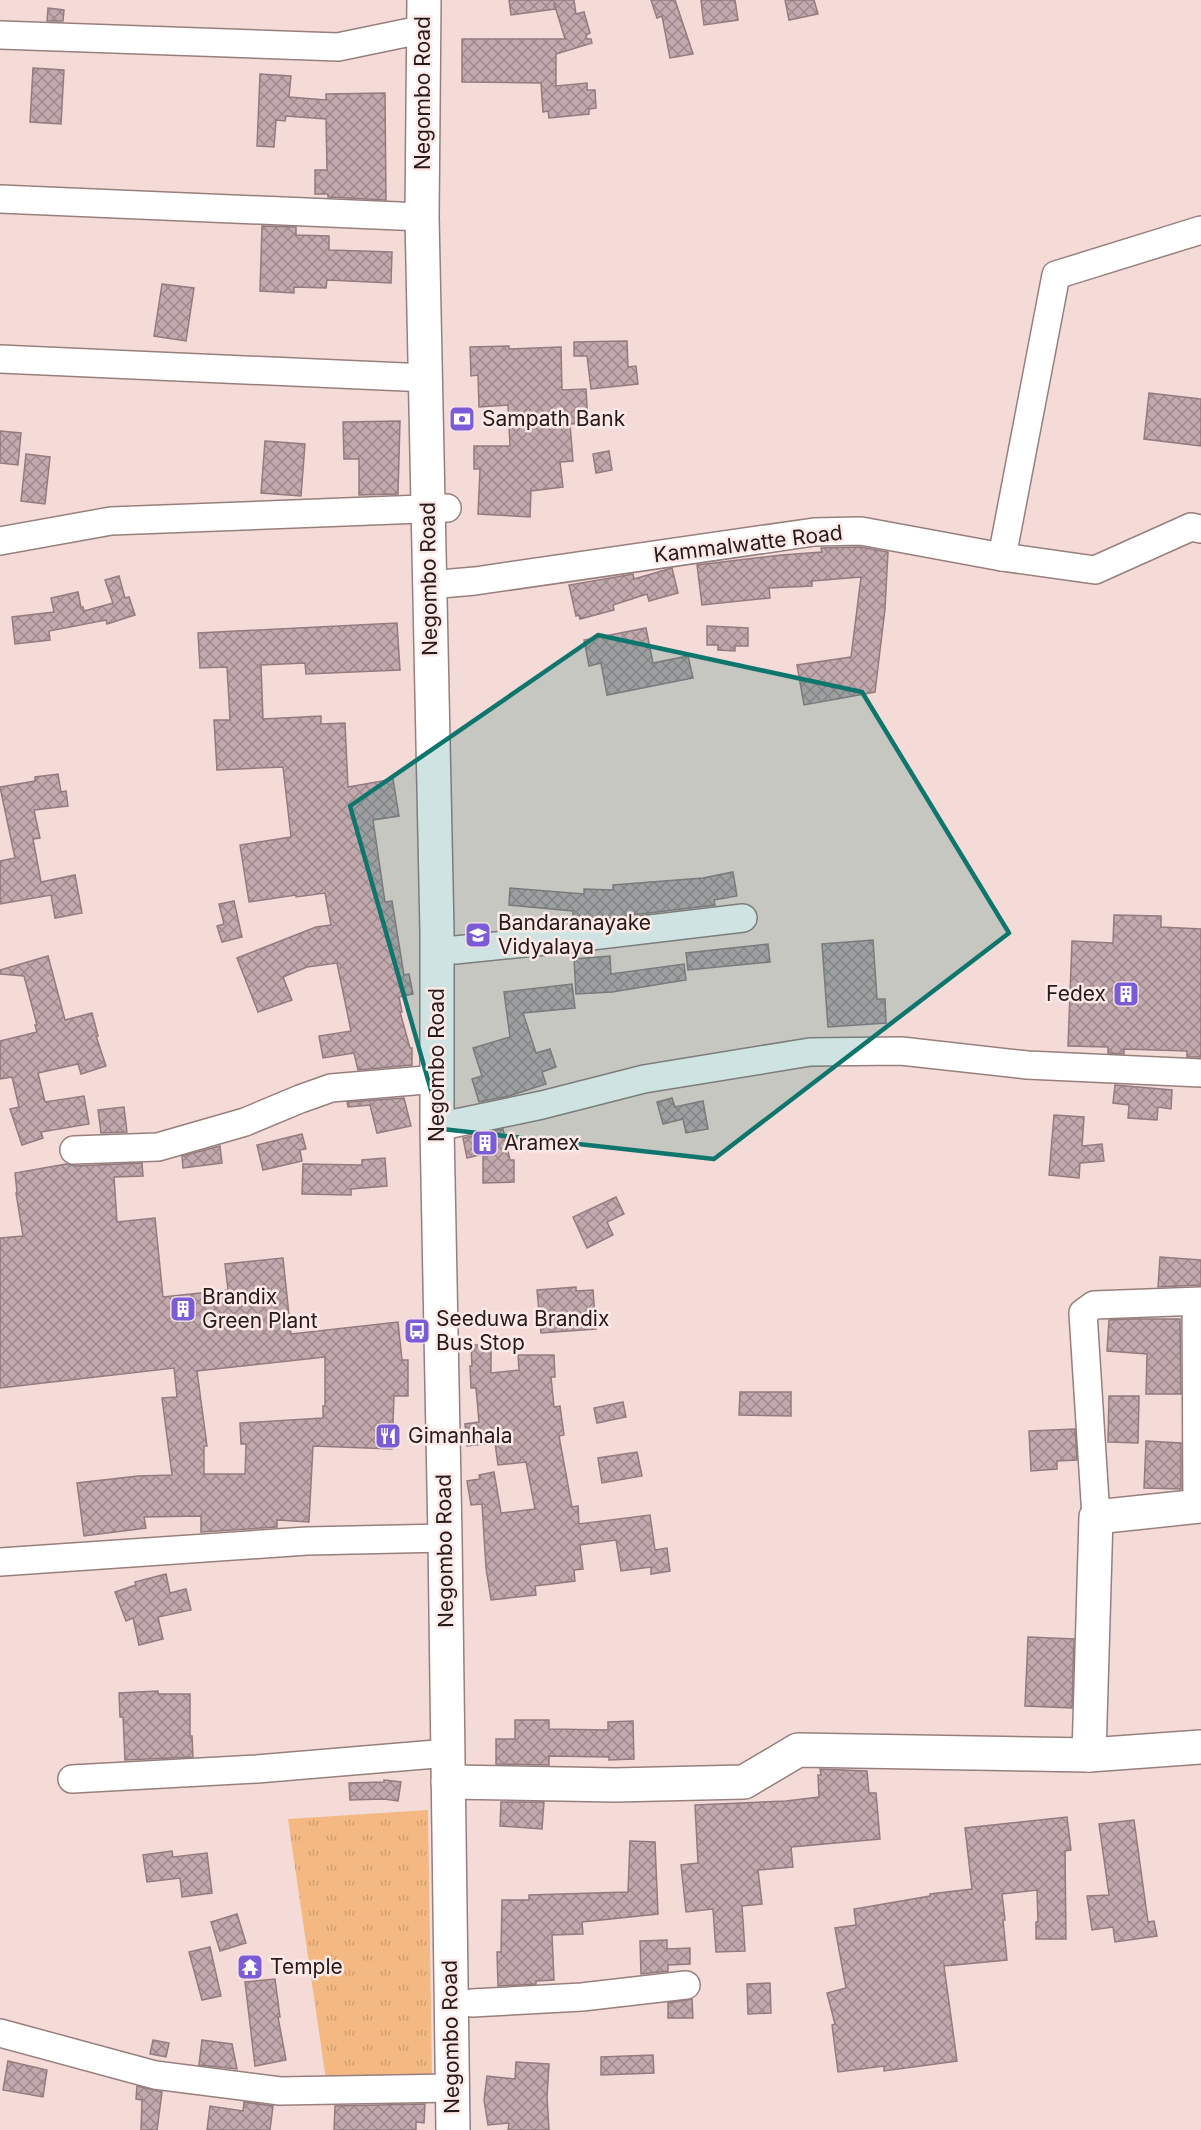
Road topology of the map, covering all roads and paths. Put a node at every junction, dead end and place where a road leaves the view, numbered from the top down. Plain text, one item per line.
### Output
1 (440, 0) edge
2 (424, 15) edge
3 (0, 35) edge
4 (0, 200) edge
5 (422, 218) junction
6 (1201, 230) edge
7 (0, 358) edge
8 (427, 378) junction
9 (437, 508) junction
10 (1201, 529) edge
11 (0, 541) edge
12 (1002, 557) junction
13 (439, 585) junction
14 (743, 918) dead end
15 (455, 950) junction
16 (1201, 1073) edge
17 (437, 1079) junction
18 (448, 1124) junction
19 (74, 1150) dead end
20 (1199, 1302) edge
21 (1199, 1506) edge
22 (1096, 1517) junction
23 (445, 1538) junction
24 (0, 1562) edge
25 (1201, 1747) edge
26 (1089, 1755) junction
27 (454, 1772) junction
28 (72, 1779) dead end
29 (686, 1985) dead end
30 (472, 2003) junction
31 (0, 2033) edge
32 (452, 2088) junction
33 (453, 2130) edge
34 (475, 2130) edge

1 - 9 main road, Negombo Road
2 - 3 street
2 - 5 main road, Negombo Road
4 - 5 street
5 - 8 main road, Negombo Road
6 - 12 street
7 - 8 street
8 - 9 main road, Negombo Road
9 - 11 street
9 - 13 main road, Negombo Road
10 - 12 street, Kammalwatte Road
12 - 13 street, Kammalwatte Road
13 - 15 main road, Negombo Road
13 - 17 main road, Negombo Road
14 - 15 street
15 - 18 main road, Negombo Road
16 - 18 street
17 - 18 main road, Negombo Road
17 - 19 street
18 - 23 main road, Negombo Road
18 - 27 main road, Negombo Road
20 - 21 street
20 - 22 street
21 - 22 main road
22 - 26 main road
23 - 24 street
23 - 27 main road, Negombo Road
25 - 26 main road
26 - 27 main road
27 - 28 street
27 - 30 main road, Negombo Road
27 - 32 main road, Negombo Road
29 - 30 street
30 - 34 main road, Negombo Road
31 - 32 street
32 - 33 main road, Negombo Road

